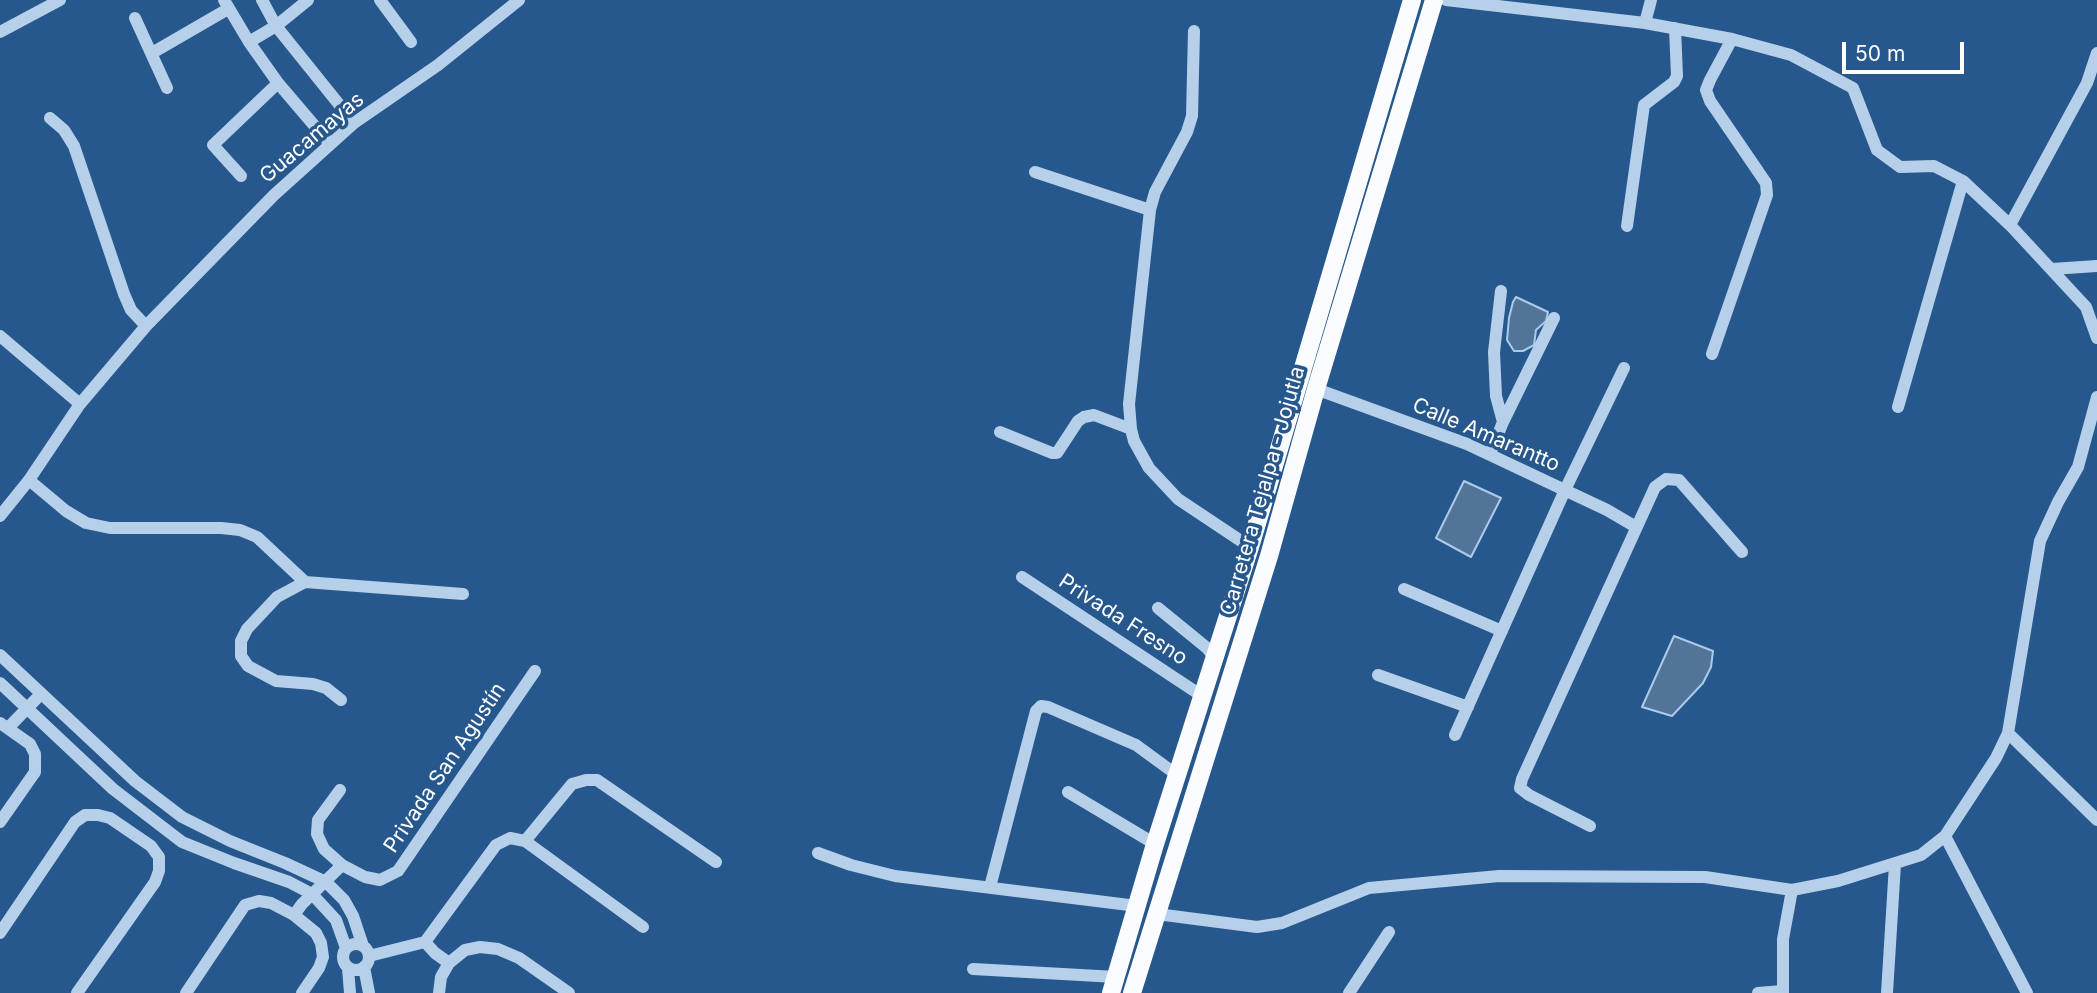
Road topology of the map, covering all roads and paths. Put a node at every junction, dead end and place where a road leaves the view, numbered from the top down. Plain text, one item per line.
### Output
1 (60, 0) edge
2 (262, 0) edge
3 (308, 0) edge
4 (380, 0) edge
5 (519, 0) edge
6 (1412, 0) edge
7 (1434, 0) edge
8 (1446, 0) edge
9 (1651, 0) edge
10 (226, 4) edge
11 (135, 18) dead end
12 (1645, 23) junction
13 (276, 26) junction
14 (1675, 28) junction
15 (1194, 31) dead end
16 (0, 32) edge
17 (1732, 39) junction
18 (248, 42) junction
19 (411, 42) dead end
20 (152, 53) junction
21 (2097, 53) edge
22 (278, 83) junction
23 (167, 88) dead end
24 (50, 118) dead end
25 (354, 123) junction
26 (330, 144) junction
27 (1035, 172) dead end
28 (241, 176) dead end
29 (1963, 181) junction
30 (1150, 210) junction
31 (2010, 225) junction
32 (1627, 226) dead end
33 (2097, 266) edge
34 (2052, 269) junction
35 (1501, 291) dead end
36 (1554, 318) dead end
37 (146, 326) junction
38 (0, 336) edge
39 (2097, 338) edge
40 (1712, 354) dead end
41 (1624, 368) dead end
42 (1316, 389) junction
43 (2097, 397) edge
44 (80, 404) junction
45 (1898, 407) dead end
46 (1503, 422) junction
47 (1131, 429) junction
48 (1000, 432) dead end
49 (1489, 454) junction
50 (29, 480) junction
51 (1565, 490) junction
52 (0, 516) edge
53 (1636, 527) junction
54 (1250, 547) junction
55 (1742, 552) dead end
56 (1022, 577) dead end
57 (304, 582) junction
58 (1404, 589) dead end
59 (463, 594) dead end
60 (1158, 608) dead end
61 (1502, 631) junction
62 (0, 655) edge
63 (1211, 665) junction
64 (535, 671) dead end
65 (1378, 675) dead end
66 (1230, 681) junction
67 (0, 683) edge
68 (40, 695) junction
69 (1202, 696) junction
70 (341, 700) dead end
71 (1468, 707) junction
72 (27, 709) junction
73 (4, 725) edge
74 (2008, 733) junction
75 (1455, 735) dead end
76 (1177, 775) junction
77 (340, 790) dead end
78 (1068, 792) dead end
79 (156, 798) junction
80 (143, 813) junction
81 (2097, 820) edge
82 (0, 822) edge
83 (1590, 825) dead end
84 (131, 832) junction
85 (1945, 836) junction
86 (525, 841) junction
87 (1156, 844) junction
88 (818, 853) dead end
89 (716, 862) dead end
90 (1895, 864) junction
91 (342, 865) junction
92 (326, 882) junction
93 (990, 887) junction
94 (1792, 890) junction
95 (312, 894) junction
96 (1137, 906) junction
97 (1157, 914) junction
98 (294, 915) junction
99 (643, 927) dead end
100 (1389, 932) dead end
101 (0, 933) edge
102 (425, 942) junction
103 (346, 948) junction
104 (366, 957) junction
105 (449, 963) junction
106 (348, 968) junction
107 (973, 969) dead end
108 (1113, 985) edge
109 (1783, 992) edge
110 (77, 993) edge
111 (186, 993) edge
112 (302, 993) edge
113 (350, 993) edge
114 (369, 993) edge
115 (439, 993) edge
116 (569, 993) edge
117 (1132, 993) edge
118 (1349, 993) edge
119 (1758, 993) edge
120 (1887, 993) edge
121 (2027, 993) edge

1 - 16 street
2 - 13 street
3 - 13 street
4 - 19 street
5 - 25 street, Guacamayas
6 - 54 main road, Carretera Tejalpa - Jojutla
7 - 42 main road, Carretera Tejalpa - Jojutla
8 - 12 street
9 - 12 street
10 - 18 street
10 - 20 street
11 - 20 street
12 - 14 street
13 - 18 street
13 - 25 street
14 - 17 street
14 - 32 street
15 - 30 street
17 - 29 street
17 - 40 street
18 - 22 street
20 - 23 street
21 - 31 street
22 - 26 street
22 - 28 street
24 - 37 street
25 - 26 street, Guacamayas
26 - 37 street, Guacamayas
27 - 30 street
29 - 31 street
29 - 45 street
30 - 47 street
31 - 34 street
33 - 34 street
34 - 39 street
35 - 46 street
36 - 46 street
37 - 44 street, Guacamayas
38 - 44 street
41 - 51 street
42 - 49 street, Calle Amarantto
42 - 66 main road, Carretera Tejalpa - Jojutla
43 - 74 street
44 - 50 street, Guacamayas
46 - 49 street
47 - 48 street
47 - 54 street
49 - 51 street, Calle Amarantto
50 - 52 street, Guacamayas
50 - 57 street
51 - 53 street, Calle Amarantto
51 - 61 street
53 - 55 street
53 - 83 street
54 - 63 main road, Carretera Tejalpa - Jojutla
56 - 69 street, Privada Fresno
57 - 59 street
57 - 70 street
58 - 61 street
60 - 63 street
61 - 71 street
62 - 68 street
63 - 66 main road
63 - 69 main road, Carretera Tejalpa - Jojutla
64 - 91 street, Privada San Agustín
65 - 71 street
66 - 97 main road, Carretera Tejalpa - Jojutla
67 - 72 street
68 - 72 street
68 - 79 street
69 - 76 main road, Carretera Tejalpa - Jojutla
71 - 75 street
72 - 73 street
72 - 80 street
73 - 82 street
74 - 81 street
74 - 85 street
76 - 87 main road, Carretera Tejalpa - Jojutla
76 - 93 street
77 - 91 street, Privada San Agustín
78 - 87 street
79 - 80 street
79 - 92 street
80 - 84 street
80 - 95 street
84 - 101 street
84 - 110 street
85 - 90 street
85 - 121 street
86 - 89 street
86 - 99 street
86 - 102 street
87 - 96 main road, Carretera Tejalpa - Jojutla
88 - 93 street
90 - 94 street
90 - 120 street
91 - 92 street
92 - 95 street
92 - 104 street
93 - 96 street
94 - 97 street
94 - 109 street
95 - 98 street
95 - 103 street
96 - 108 main road, Carretera Tejalpa - Jojutla
97 - 117 main road, Carretera Tejalpa - Jojutla
98 - 111 street
98 - 112 street
100 - 118 street
102 - 104 street
102 - 105 street
103 - 104 street
103 - 106 street
104 - 106 street
104 - 114 street
105 - 115 street
105 - 116 street
106 - 113 street
107 - 108 street
109 - 119 street

